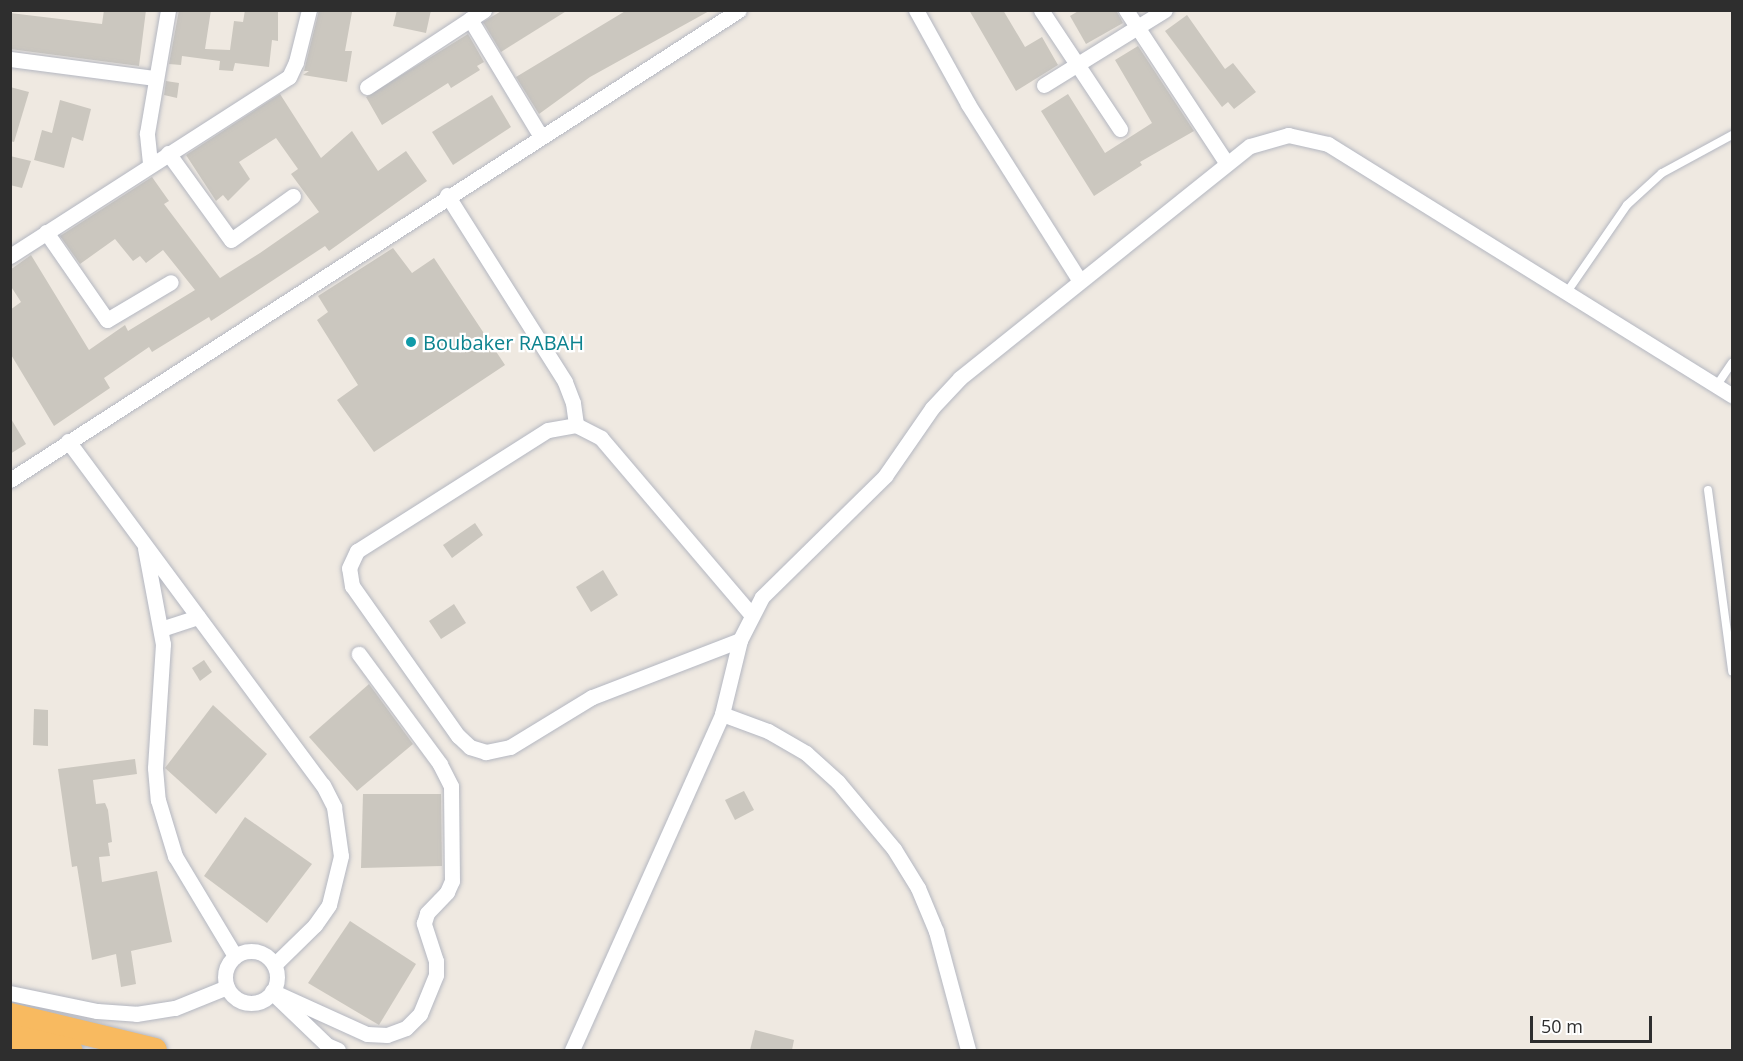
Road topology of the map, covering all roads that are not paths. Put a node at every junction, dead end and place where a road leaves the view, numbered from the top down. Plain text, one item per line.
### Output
1 (168, 10) edge
2 (309, 10) edge
3 (484, 10) edge
4 (739, 10) edge
5 (916, 10) edge
6 (1041, 10) edge
7 (1126, 10) edge
8 (1165, 10) edge
9 (465, 15) edge
10 (1137, 27) junction
11 (10, 59) edge
12 (1077, 64) junction
13 (154, 78) junction
14 (1044, 85) dead end
15 (367, 87) dead end
16 (1120, 129) dead end
17 (540, 135) junction
18 (1732, 135) edge
19 (168, 153) junction
20 (1226, 162) junction
21 (150, 163) junction
22 (447, 195) junction
23 (293, 196) dead end
24 (46, 232) junction
25 (10, 256) edge
26 (1080, 281) junction
27 (171, 282) dead end
28 (1567, 292) junction
29 (1732, 363) edge
30 (1717, 385) junction
31 (1732, 395) edge
32 (576, 425) junction
33 (68, 441) junction
34 (10, 480) edge
35 (1708, 490) dead end
36 (144, 542) junction
37 (751, 614) junction
38 (198, 617) junction
39 (161, 629) junction
40 (740, 640) junction
41 (358, 654) dead end
42 (1732, 671) edge
43 (722, 714) junction
44 (235, 956) junction
45 (274, 965) junction
46 (227, 987) junction
47 (272, 991) junction
48 (10, 993) edge
49 (10, 1015) edge
50 (10, 1036) edge
51 (70, 1050) edge
52 (155, 1050) edge
53 (338, 1050) edge
54 (572, 1050) edge
55 (968, 1050) edge

1 - 13 street
2 - 19 street
3 - 9 street
4 - 17 street
5 - 26 street
6 - 12 street
7 - 10 street
8 - 10 street
9 - 15 street
9 - 17 street
10 - 12 street
10 - 20 street
11 - 13 street
12 - 14 street
12 - 16 street
13 - 21 street
17 - 22 street
18 - 28 lane
19 - 21 street
19 - 23 street
20 - 26 street
20 - 28 street
21 - 24 street
22 - 32 street
22 - 33 street
24 - 25 street
24 - 27 street
26 - 37 street
28 - 30 street
29 - 30 lane
30 - 31 street
32 - 37 street
32 - 40 street
33 - 34 street
33 - 36 street
35 - 42 lane
36 - 38 street
36 - 39 street
37 - 40 street
38 - 39 street
38 - 45 street
39 - 44 street
40 - 43 street
41 - 47 street
43 - 54 street
43 - 55 street
44 - 45 street
44 - 46 street
45 - 47 street
46 - 47 street
46 - 48 street
47 - 53 street
49 - 52 highway
50 - 51 highway

